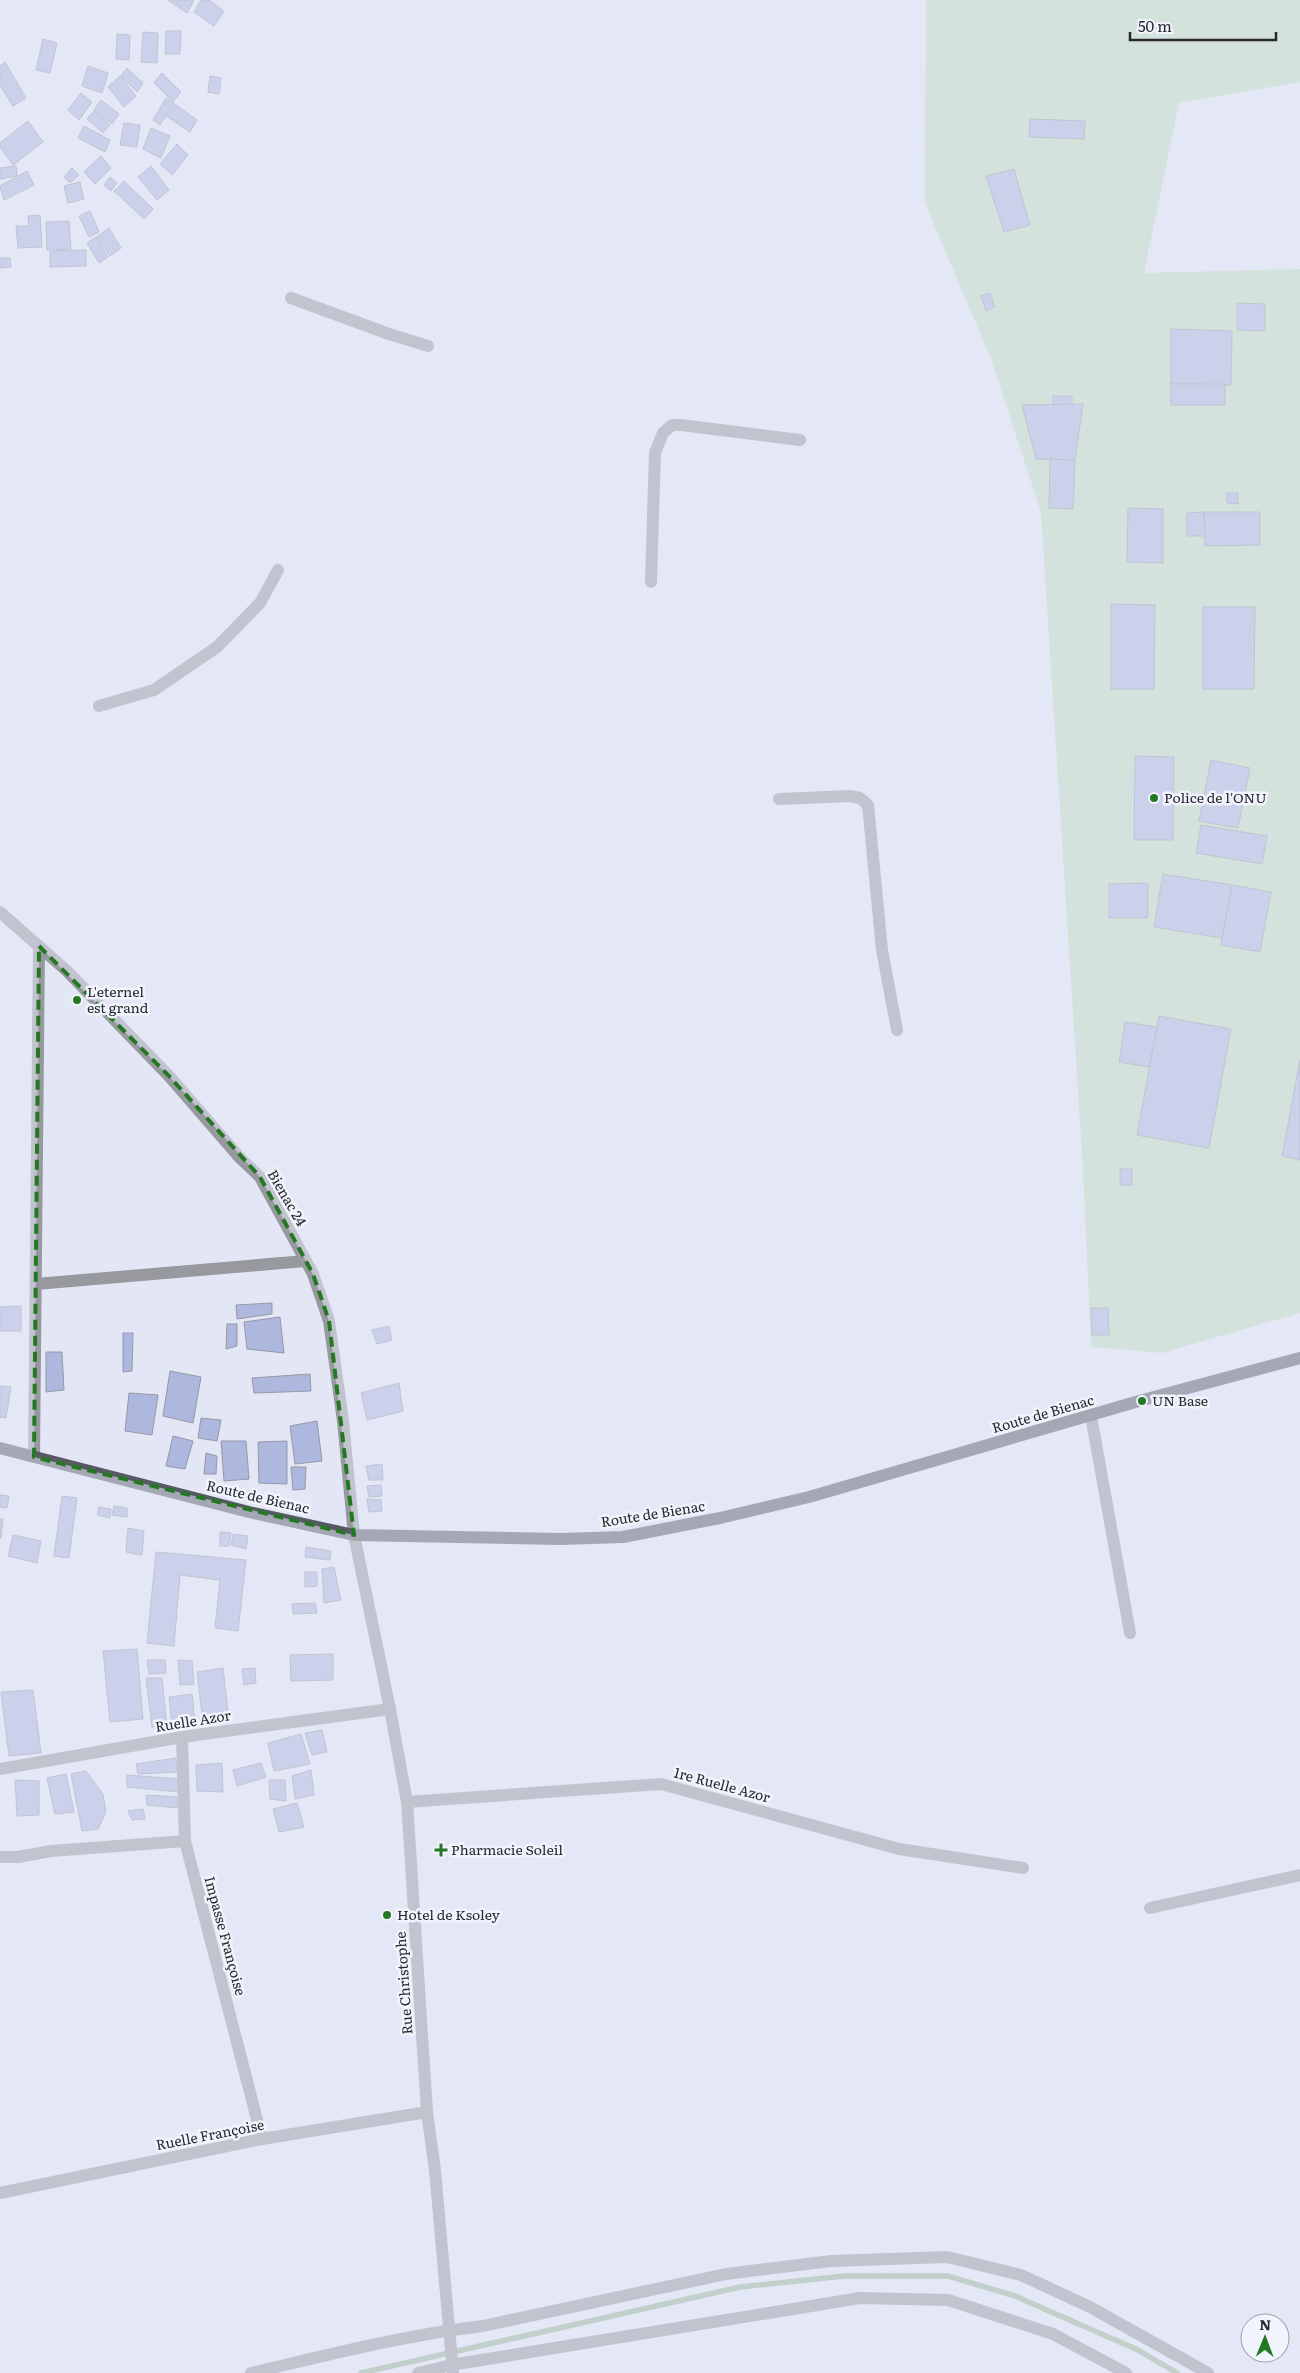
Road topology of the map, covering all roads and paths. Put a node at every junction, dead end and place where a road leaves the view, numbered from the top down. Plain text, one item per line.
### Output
1 (291, 298) dead end
2 (428, 346) dead end
3 (800, 440) dead end
4 (278, 570) dead end
5 (651, 582) dead end
6 (99, 706) dead end
7 (779, 799) dead end
8 (0, 912) edge
9 (39, 946) junction
10 (897, 1030) dead end
11 (306, 1261) junction
12 (36, 1284) junction
13 (1300, 1358) edge
14 (1091, 1416) junction
15 (0, 1448) edge
16 (34, 1457) junction
17 (354, 1535) junction
18 (1130, 1633) dead end
19 (390, 1708) junction
20 (182, 1737) junction
21 (0, 1769) edge
22 (407, 1802) junction
23 (185, 1841) junction
24 (0, 1858) edge
25 (1023, 1868) dead end
26 (1300, 1875) edge
27 (1150, 1908) dead end
28 (427, 2112) junction
29 (262, 2139) junction
30 (0, 2193) edge
31 (447, 2330) junction
32 (452, 2369) edge
33 (251, 2373) edge
34 (418, 2373) edge
35 (1126, 2373) edge
36 (1208, 2373) edge

1 - 2 street
3 - 5 street
4 - 6 street
7 - 10 street
8 - 9 street, Bienac 24
9 - 11 street, Bienac 24
9 - 12 street
11 - 12 street
11 - 17 street, Bienac 24
12 - 16 street
13 - 14 main road, Route de Bienac
14 - 17 main road, Route de Bienac
14 - 18 street
15 - 16 main road, Route de Bienac
16 - 17 main road, Route de Bienac
17 - 19 street, Rue Christophe
19 - 20 street, Ruelle Azor
19 - 22 street, Rue Christophe
20 - 21 street, Ruelle Azor
20 - 23 street, Impasse Françoise
22 - 25 street, 1re Ruelle Azor
22 - 28 street, Rue Christophe
23 - 24 street
23 - 29 street, Impasse Françoise
26 - 27 street
28 - 29 street, Ruelle Françoise
28 - 31 street, Rue Christophe
29 - 30 street, Ruelle Françoise
31 - 32 street, Rue Christophe
31 - 33 street
31 - 36 street
32 - 34 street
32 - 35 street

